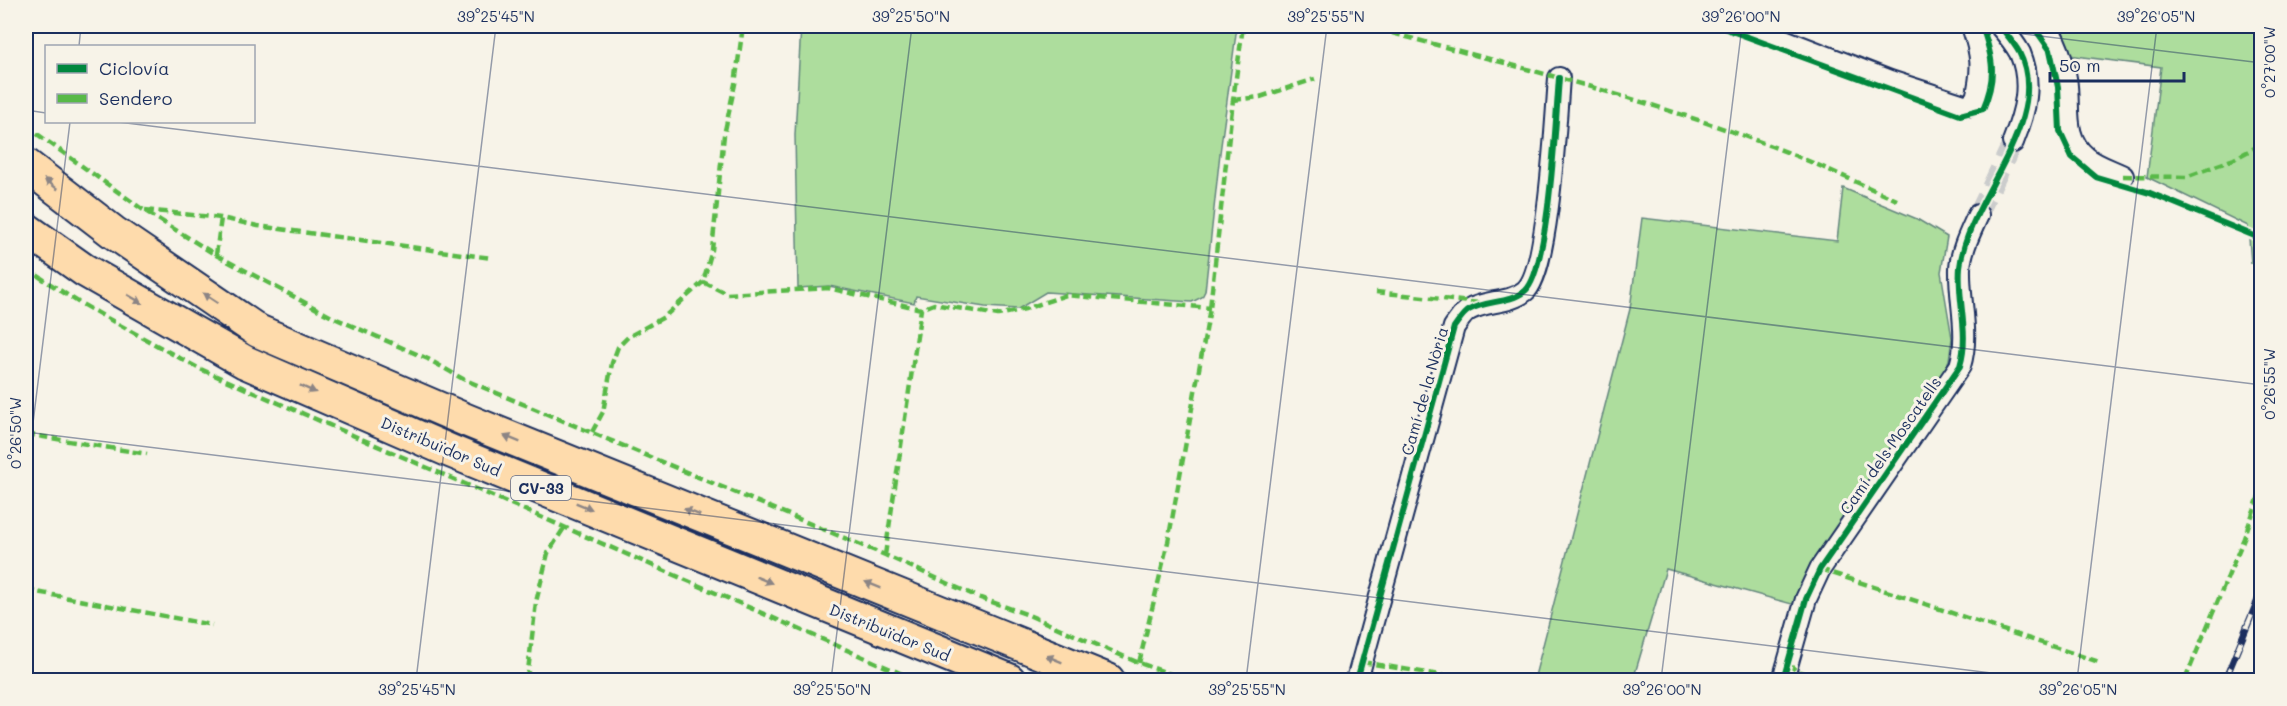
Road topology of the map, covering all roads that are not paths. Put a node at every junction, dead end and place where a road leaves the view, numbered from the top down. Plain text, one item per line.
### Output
1 (1748, 26) edge
2 (1972, 26) edge
3 (2000, 26) edge
4 (2047, 26) edge
5 (1559, 78) dead end
6 (2013, 142) tunnel mouth
7 (26, 165) edge
8 (2123, 176) dead end
9 (1978, 214) tunnel mouth
10 (26, 229) edge
11 (1009, 681) edge
12 (1108, 681) edge
13 (1357, 681) edge
14 (1783, 681) edge

1 - 2 street
3 - 6 street
4 - 8 street
5 - 13 street, Camí de la Nòria
12 -> 7 highway, Distribuïdor Sud / CV-33
9 - 14 street, Camí dels Moscatells
10 -> 11 highway, Distribuïdor Sud / CV-33

